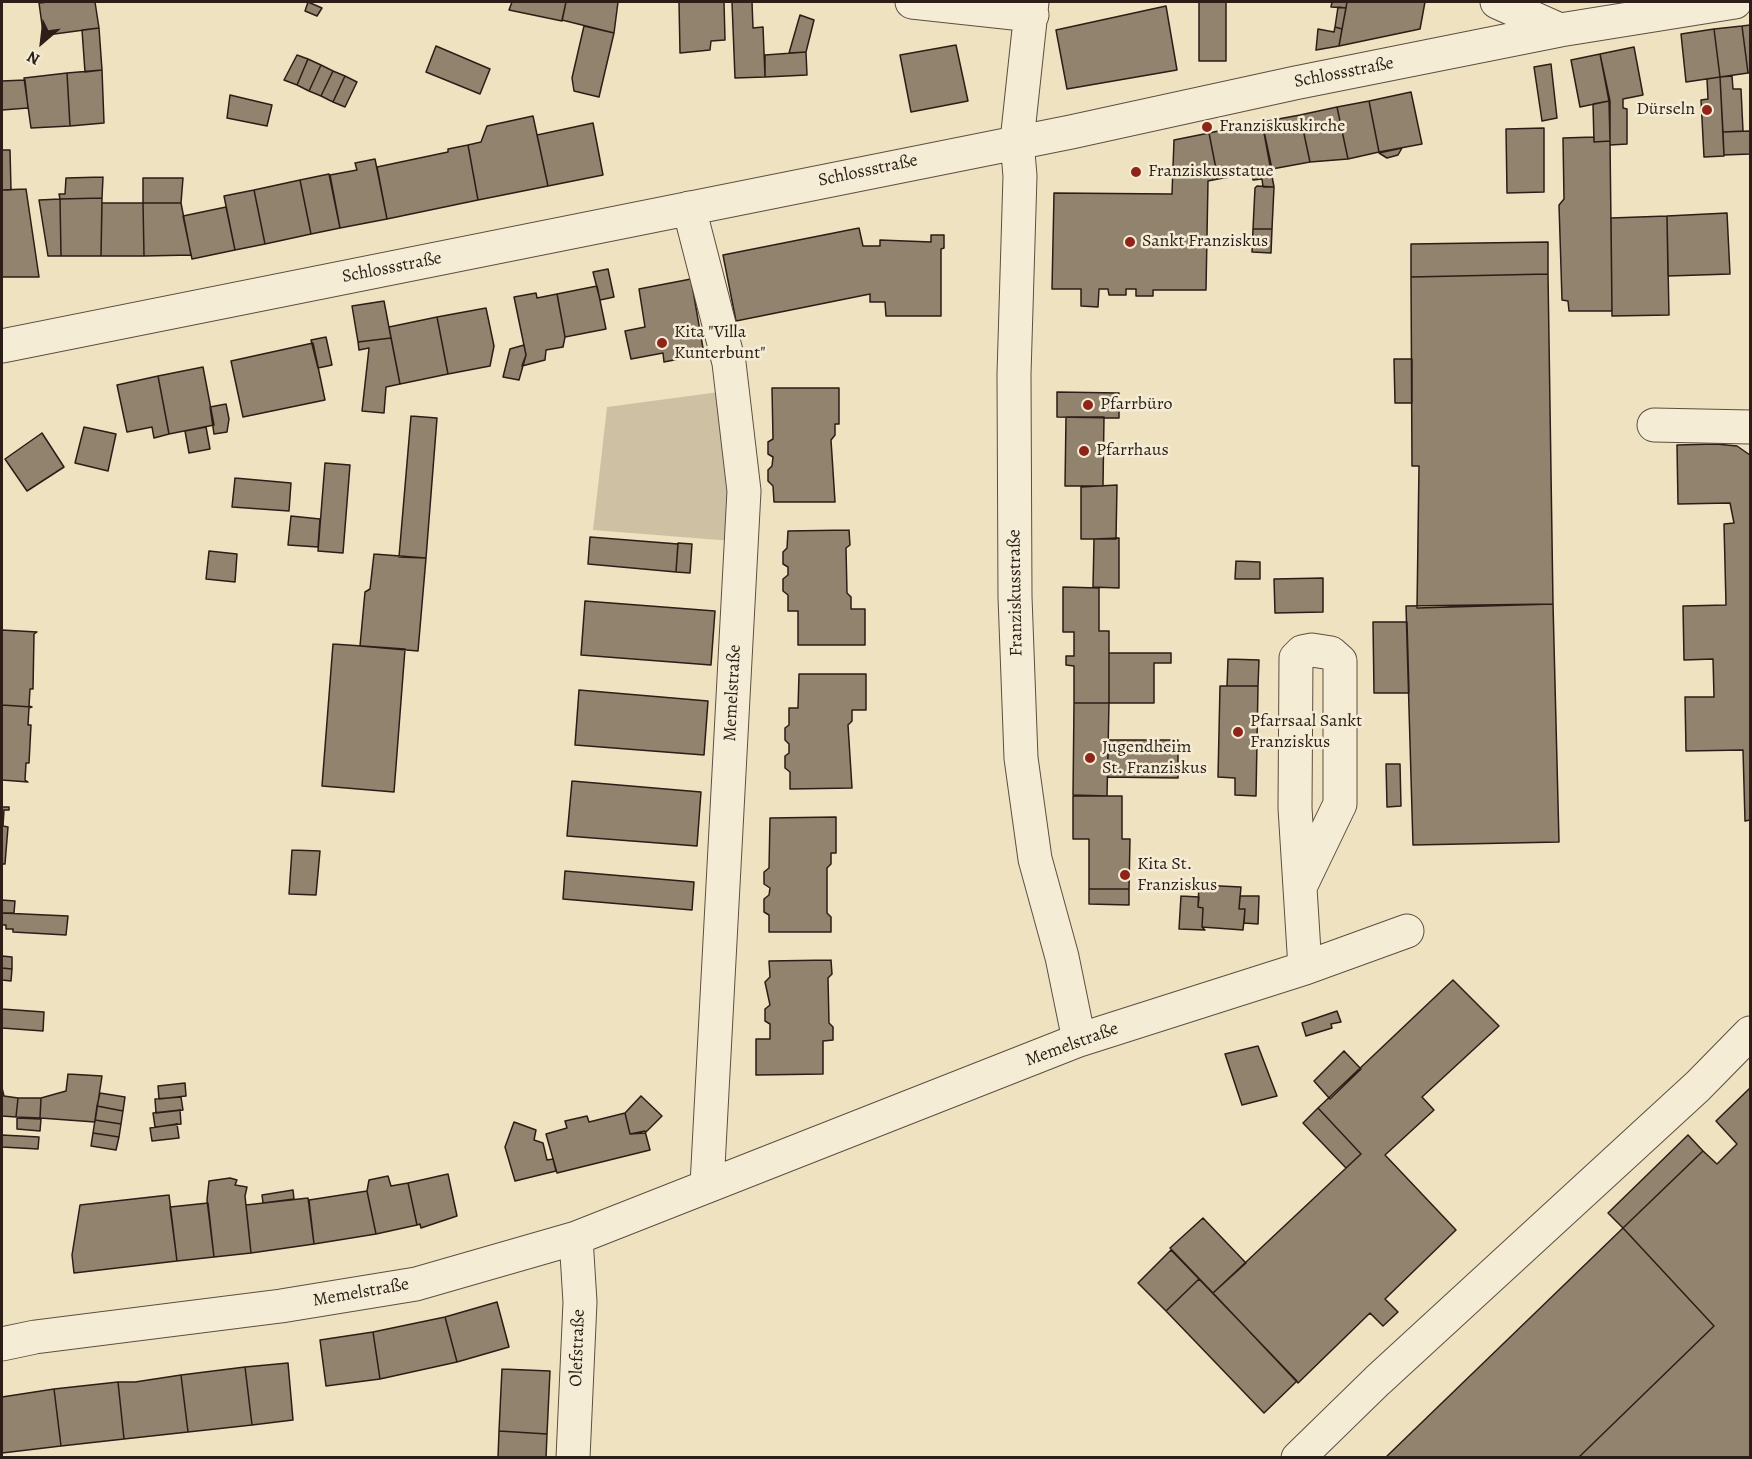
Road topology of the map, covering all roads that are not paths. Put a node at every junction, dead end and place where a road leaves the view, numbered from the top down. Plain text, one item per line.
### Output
1 (912, 2) edge
2 (1497, 2) edge
3 (1735, 2) edge
4 (1032, 8) edge
5 (1560, 30) junction
6 (1017, 141) junction
7 (689, 208) junction
8 (2, 346) edge
9 (1654, 425) dead end
10 (1750, 427) edge
11 (1302, 883) junction
12 (1407, 931) dead end
13 (1305, 968) junction
14 (1750, 1033) edge
15 (1079, 1040) junction
16 (707, 1185) junction
17 (576, 1238) junction
18 (2, 1344) edge
19 (573, 1458) edge
20 (1298, 1458) edge

1 - 4 street
2 - 5 street
3 - 5 street, Schlossstraße
4 - 6 street, Franziskusstraße
5 - 6 street, Schlossstraße
6 - 7 street, Schlossstraße
6 - 15 street, Franziskusstraße
7 - 8 street, Schlossstraße
7 - 16 street, Memelstraße
9 - 10 street
11 - 11 street
11 - 13 street
12 - 13 street, Memelstraße
13 - 15 street, Memelstraße
14 - 20 street
15 - 16 street, Memelstraße
16 - 17 street, Memelstraße
17 - 18 street, Memelstraße
17 - 19 street, Olefstraße

